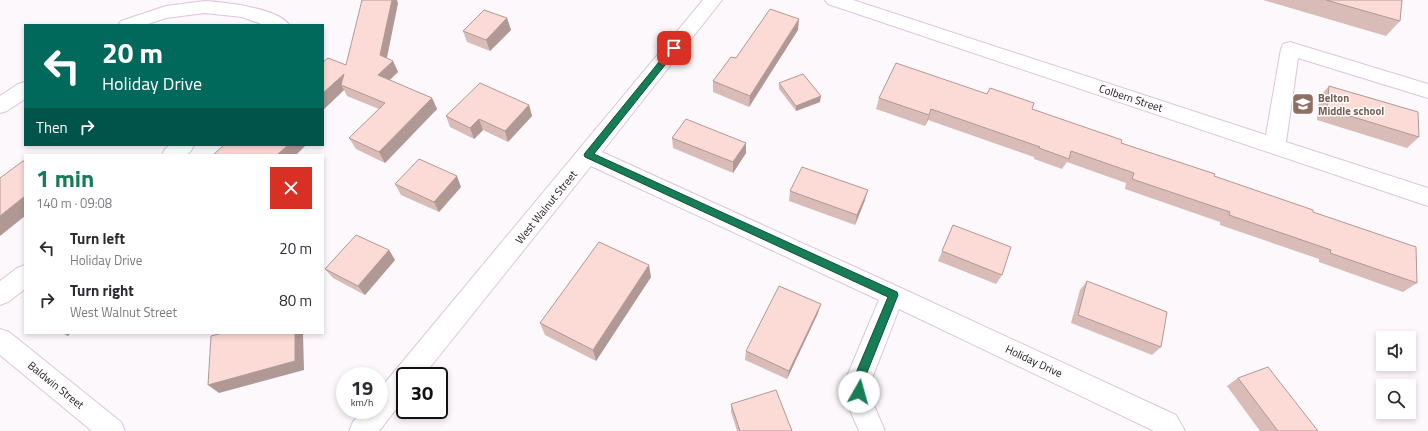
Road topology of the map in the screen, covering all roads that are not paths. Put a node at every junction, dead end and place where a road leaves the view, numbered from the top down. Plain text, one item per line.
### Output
1 (713, 0) edge
2 (834, 0) edge
3 (129, 24) edge
4 (279, 24) edge
5 (24, 90) edge
6 (1428, 91) edge
7 (0, 106) edge
8 (183, 146) edge
9 (1275, 146) junction
10 (173, 154) edge
11 (588, 155) junction
12 (1428, 197) edge
13 (24, 276) edge
14 (0, 295) edge
15 (893, 295) junction
16 (0, 340) edge
17 (414, 367) edge
18 (396, 389) edge
19 (112, 431) edge
20 (362, 431) edge
21 (872, 431) edge
22 (1172, 431) edge

1 - 11 street, West Walnut Street
2 - 9 street, Colbern Street
3 - 4 street
5 - 7 street
6 - 9 street
8 - 10 street
9 - 12 street, Colbern Street
11 - 15 street, Holiday Drive
11 - 17 street, West Walnut Street
13 - 14 street
15 - 21 street
15 - 22 street, Holiday Drive
16 - 19 street, Baldwin Street
18 - 20 street

